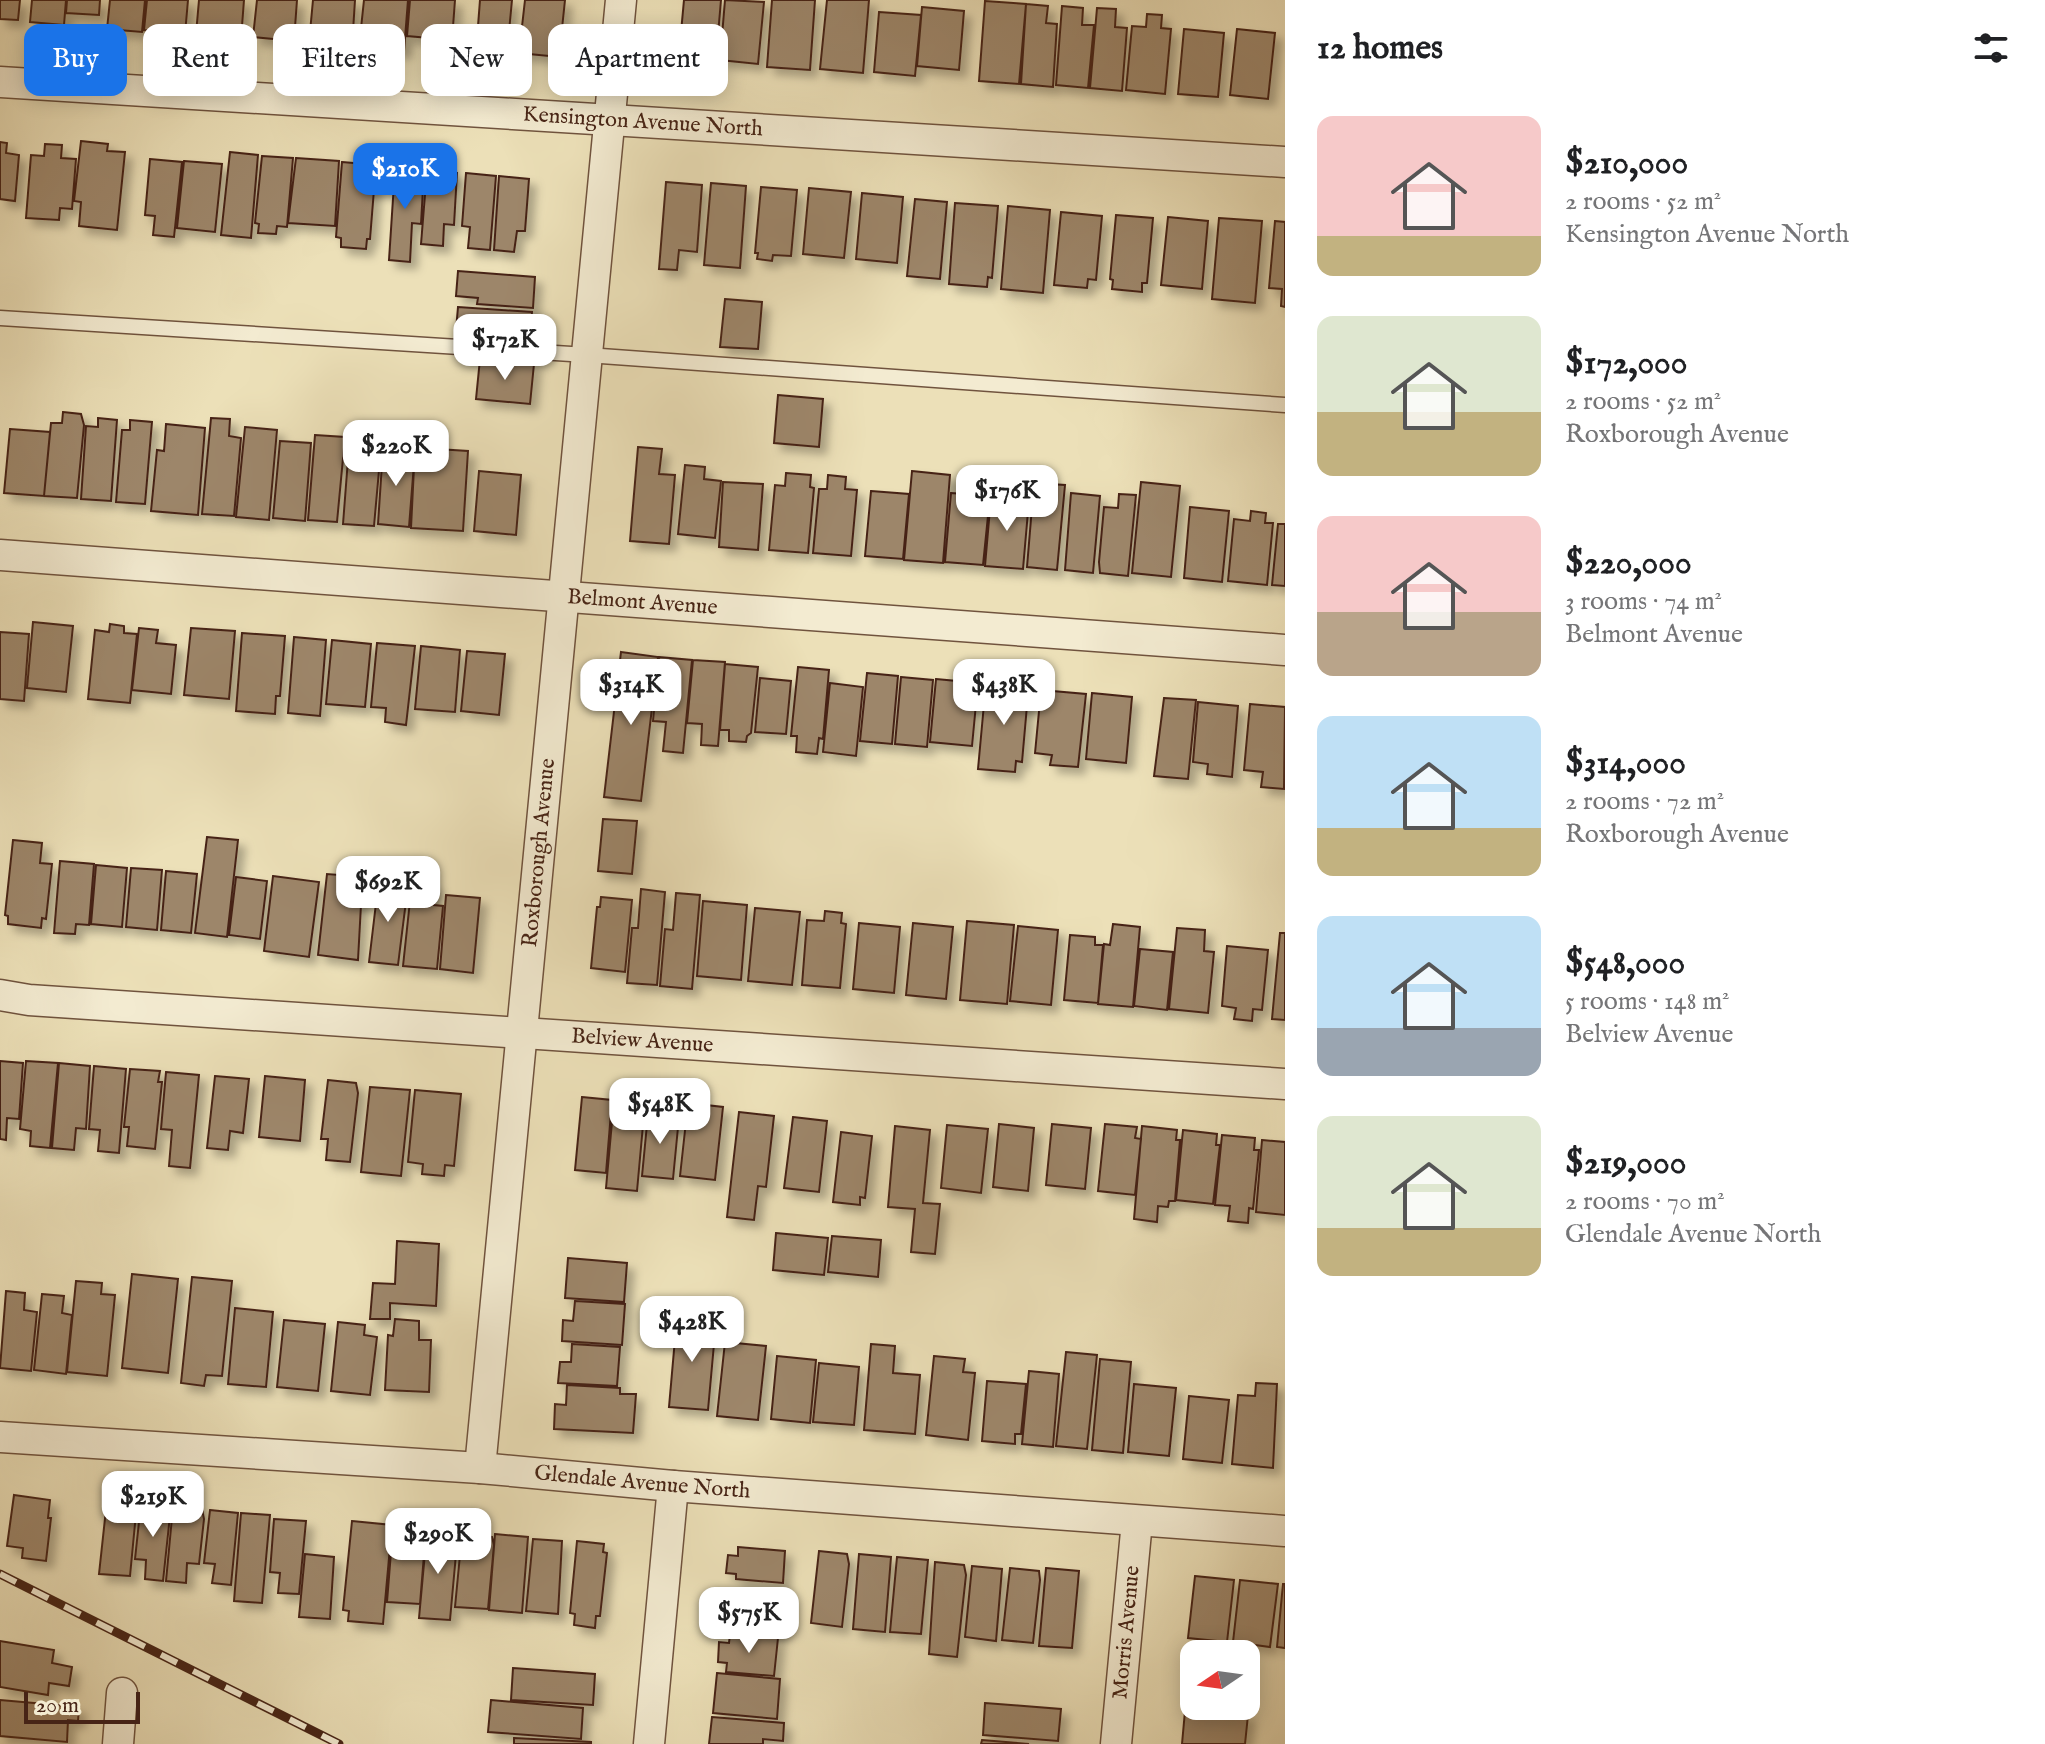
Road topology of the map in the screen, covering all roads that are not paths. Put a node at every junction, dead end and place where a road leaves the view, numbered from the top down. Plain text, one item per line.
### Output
1 (621, 0) edge
2 (0, 82) edge
3 (609, 120) junction
4 (1285, 162) edge
5 (0, 318) edge
6 (587, 355) junction
7 (1285, 405) edge
8 (0, 555) edge
9 (565, 598) junction
10 (1285, 650) edge
11 (0, 995) edge
12 (522, 1033) junction
13 (1285, 1084) edge
14 (0, 1437) edge
15 (480, 1468) junction
16 (673, 1486) junction
17 (1137, 1521) junction
18 (1285, 1531) edge
19 (122, 1693) dead end
20 (118, 1744) edge
21 (649, 1744) edge
22 (1116, 1744) edge

1 - 3 street, Roxborough Avenue
2 - 3 street, Kensington Avenue North
3 - 4 street, Kensington Avenue North
3 - 6 street, Roxborough Avenue
5 - 6 lane
6 - 7 lane
6 - 9 street, Roxborough Avenue
8 - 9 street, Belmont Avenue
9 - 10 street, Belmont Avenue
9 - 12 street, Roxborough Avenue
11 - 12 street, Belview Avenue
12 - 13 street, Belview Avenue
12 - 15 street, Roxborough Avenue
14 - 15 street, Glendale Avenue North
15 - 16 street, Glendale Avenue North
16 - 17 street, Glendale Avenue North
16 - 21 street
17 - 18 street, Glendale Avenue North
17 - 22 street, Morris Avenue
19 - 20 street

